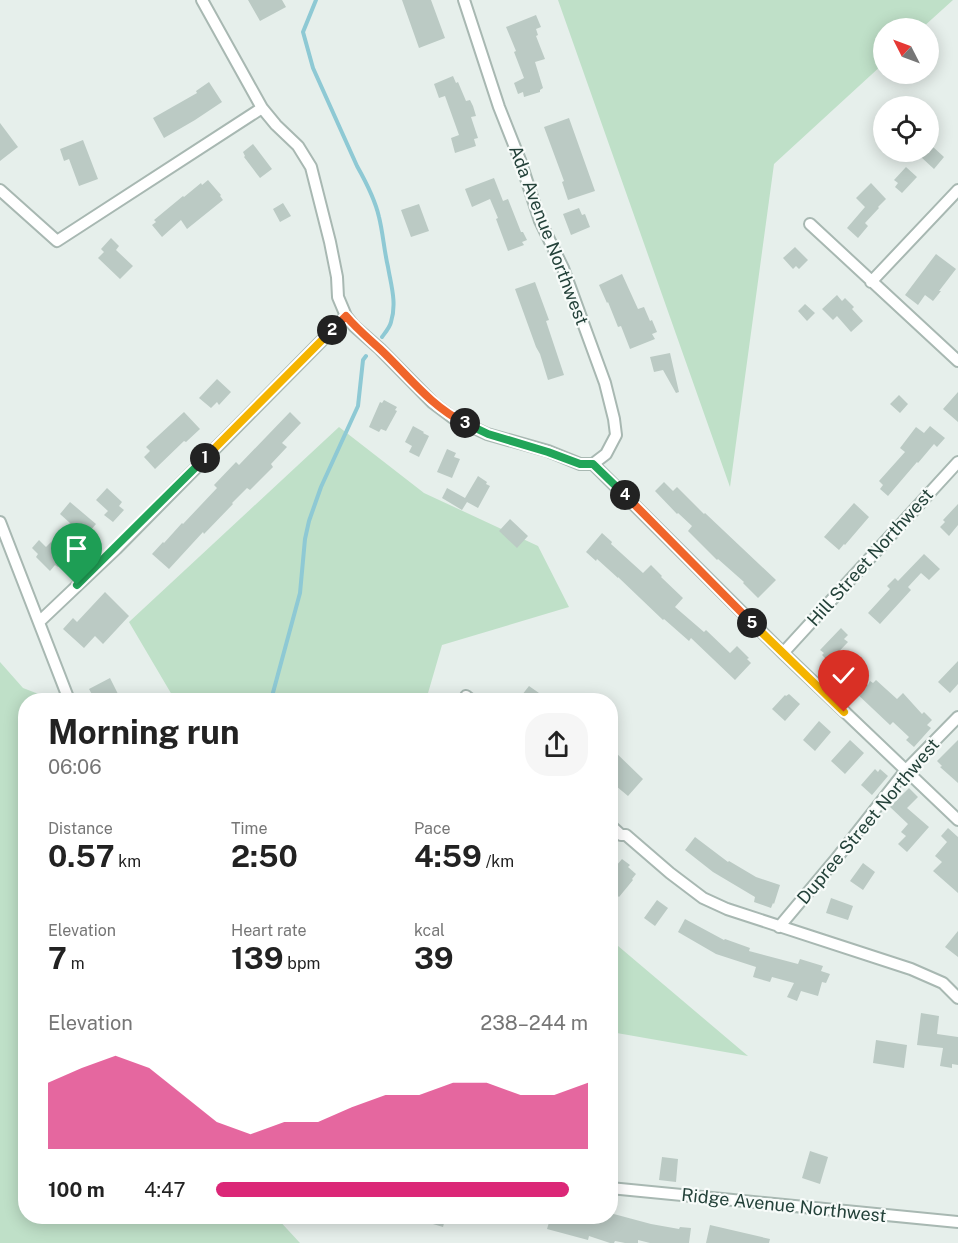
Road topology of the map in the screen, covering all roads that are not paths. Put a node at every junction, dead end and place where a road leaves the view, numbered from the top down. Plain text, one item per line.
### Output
1 (202, 0) edge
2 (464, 0) edge
3 (262, 108) junction
4 (0, 190) edge
5 (958, 190) edge
6 (810, 224) dead end
7 (871, 282) junction
8 (346, 316) junction
9 (958, 361) edge
10 (958, 462) edge
11 (593, 464) junction
12 (0, 522) edge
13 (39, 622) junction
14 (783, 653) junction
15 (66, 693) edge
16 (958, 717) edge
17 (906, 770) junction
18 (958, 820) edge
19 (618, 832) edge
20 (779, 927) junction
21 (958, 998) edge
22 (618, 1189) edge
23 (958, 1222) edge

1 - 3 street
2 - 11 street, Ada Avenue Northwest
3 - 4 street
3 - 8 street
5 - 7 street
6 - 7 street
7 - 9 street
8 - 11 street
8 - 13 street
10 - 14 street, Hill Street Northwest
11 - 14 street
12 - 13 street
13 - 15 street
14 - 17 street
16 - 17 street, Dupree Street Northwest
17 - 18 street
17 - 20 street, Dupree Street Northwest
19 - 20 street
20 - 21 street
22 - 23 street, Ridge Avenue Northwest

